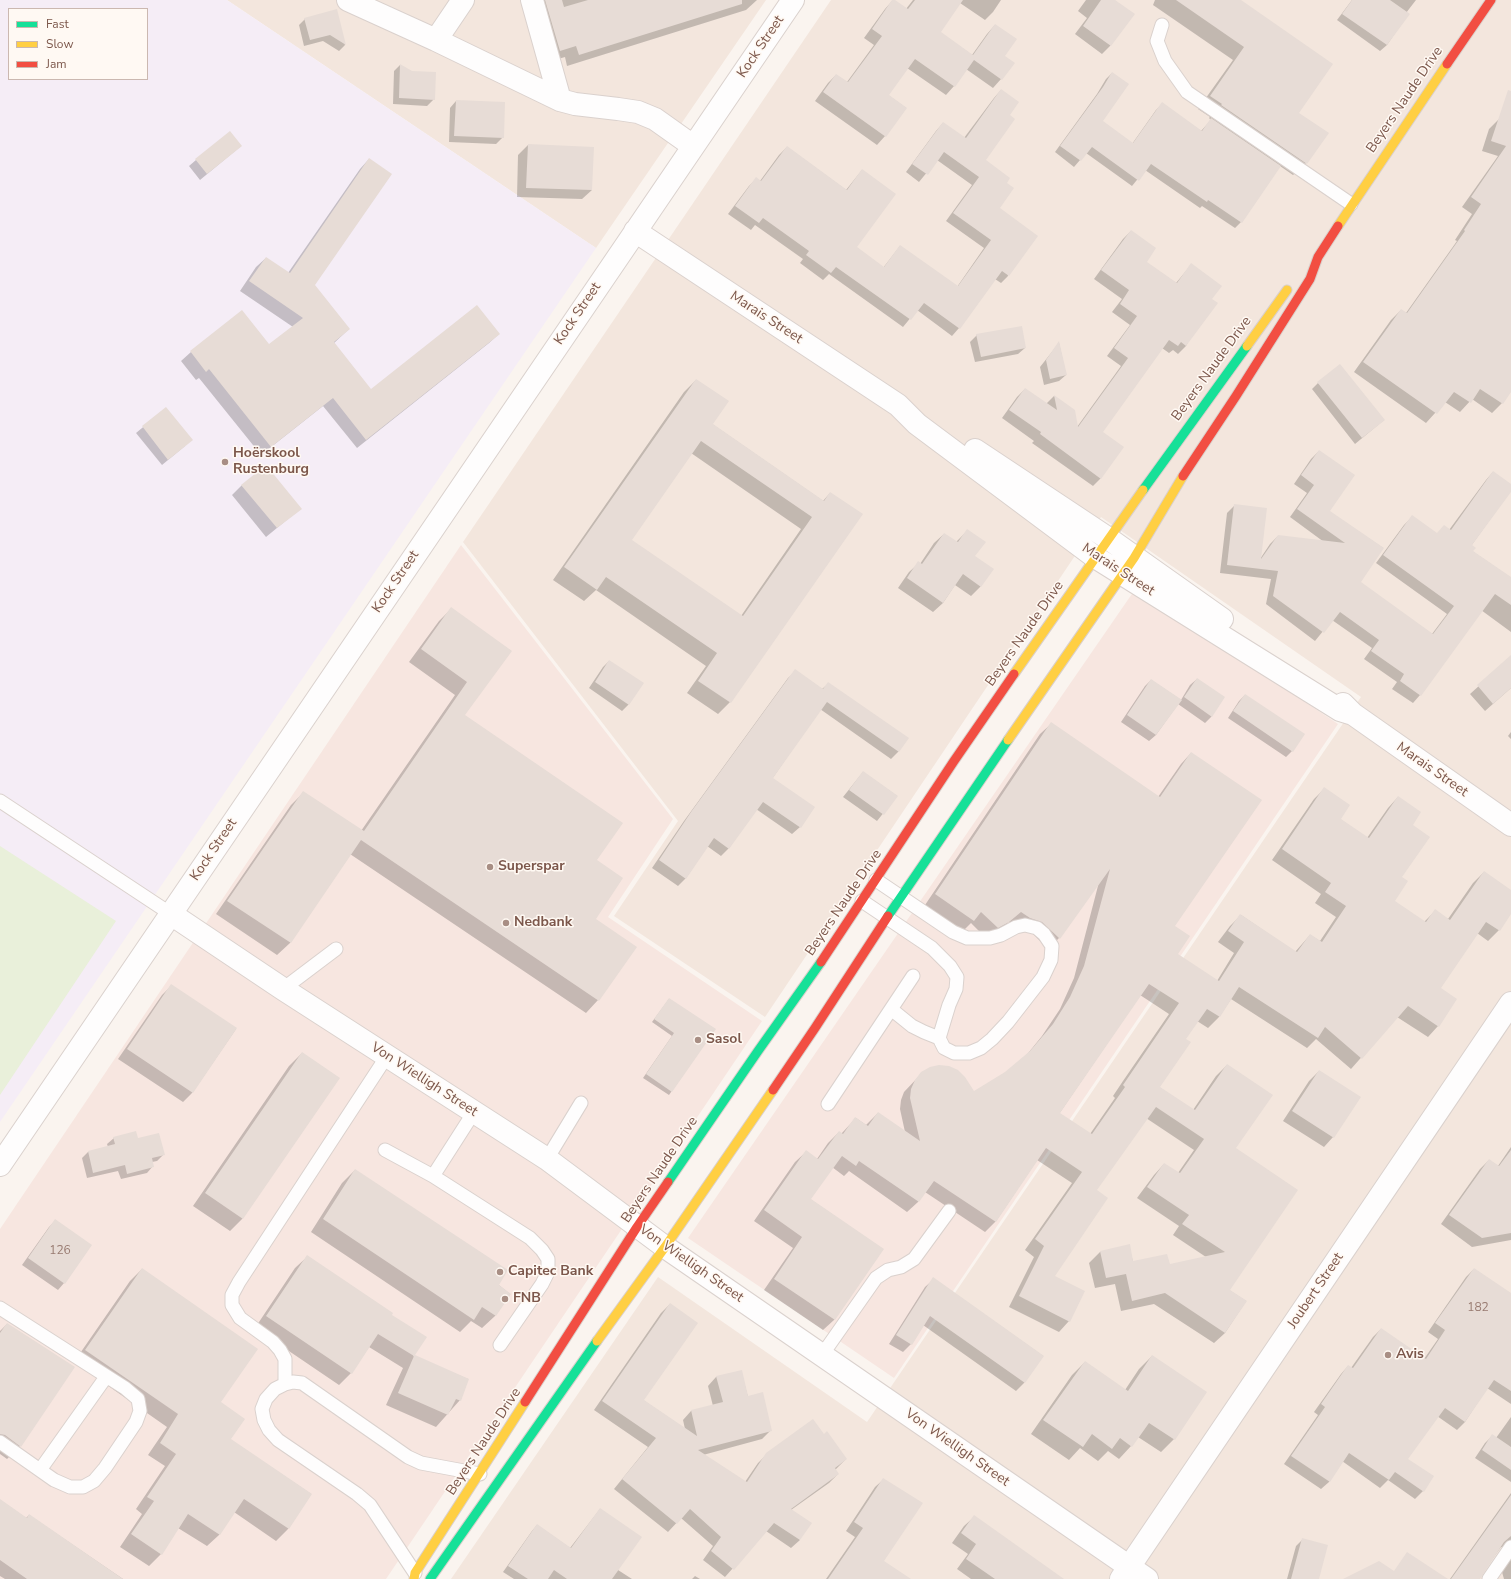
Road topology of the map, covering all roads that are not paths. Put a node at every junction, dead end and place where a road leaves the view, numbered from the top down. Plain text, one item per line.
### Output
1 (348, 0) edge
2 (463, 0) edge
3 (532, 0) edge
4 (793, 0) edge
5 (1491, 0) edge
6 (1162, 25) dead end
7 (436, 40) junction
8 (560, 100) junction
9 (693, 146) junction
10 (1351, 204) junction
11 (635, 231) junction
12 (1318, 257) junction
13 (1304, 269) dead end
14 (1291, 285) dead end
15 (898, 405) junction
16 (1109, 539) junction
17 (1095, 557) junction
18 (1128, 565) junction
19 (0, 801) edge
20 (1511, 825) edge
21 (876, 880) junction
22 (901, 896) junction
23 (862, 901) junction
24 (171, 914) junction
25 (887, 918) junction
26 (336, 949) dead end
27 (913, 976) dead end
28 (283, 989) junction
29 (1511, 1003) edge
30 (891, 1009) junction
31 (939, 1038) junction
32 (387, 1056) junction
33 (581, 1103) dead end
34 (828, 1104) dead end
35 (474, 1112) junction
36 (385, 1150) dead end
37 (547, 1159) junction
38 (0, 1165) edge
39 (433, 1176) junction
40 (949, 1212) dead end
41 (637, 1227) junction
42 (665, 1247) junction
43 (0, 1308) edge
44 (500, 1345) dead end
45 (822, 1355) junction
46 (106, 1376) junction
47 (285, 1384) junction
48 (0, 1442) edge
49 (40, 1470) junction
50 (480, 1474) junction
51 (1511, 1547) edge
52 (1125, 1573) edge
53 (415, 1576) edge
54 (430, 1579) edge
55 (1147, 1579) edge
56 (1488, 1579) edge

1 - 7 street
2 - 7 street
3 - 8 street
4 - 9 street, Kock Street
5 - 10 street, Beyers Naude Drive
6 - 10 lane
7 - 8 street
8 - 9 street
9 - 11 street, Kock Street
10 - 12 street, Beyers Naude Drive
11 - 15 street, Marais Street
11 - 24 street, Kock Street
12 - 13 street, Beyers Naude Drive
12 - 18 street, Beyers Naude Drive
14 - 16 street, Beyers Naude Drive
15 - 16 street, Marais Street
15 - 17 street, Marais Street
16 - 17 street, Beyers Naude Drive
16 - 18 street, Marais Street
17 - 18 street, Marais Street
17 - 21 street, Beyers Naude Drive
18 - 20 street, Marais Street
18 - 22 street, Beyers Naude Drive
19 - 24 lane
21 - 22 lane
21 - 23 street, Beyers Naude Drive
22 - 25 street, Beyers Naude Drive
22 - 31 lane
23 - 25 lane
23 - 41 street, Beyers Naude Drive
24 - 28 street, Von Wielligh Street
24 - 38 street, Kock Street
25 - 31 lane
25 - 42 street, Beyers Naude Drive
26 - 28 lane
27 - 30 lane
28 - 32 street, Von Wielligh Street
29 - 52 street, Joubert Street
30 - 31 lane
30 - 34 lane
32 - 35 street, Von Wielligh Street
32 - 47 lane
33 - 37 lane
35 - 37 street, Von Wielligh Street
35 - 39 lane
36 - 39 lane
37 - 41 street, Von Wielligh Street
39 - 44 lane
40 - 45 lane
41 - 42 street, Von Wielligh Street
41 - 50 street, Beyers Naude Drive
42 - 45 street, Von Wielligh Street
42 - 54 street, Beyers Naude Drive
43 - 46 lane
45 - 52 street, Von Wielligh Street
46 - 49 lane
46 - 49 lane
47 - 50 lane
47 - 53 lane
48 - 49 lane
50 - 53 street, Beyers Naude Drive
51 - 56 lane
52 - 55 street, Von Wielligh Street

